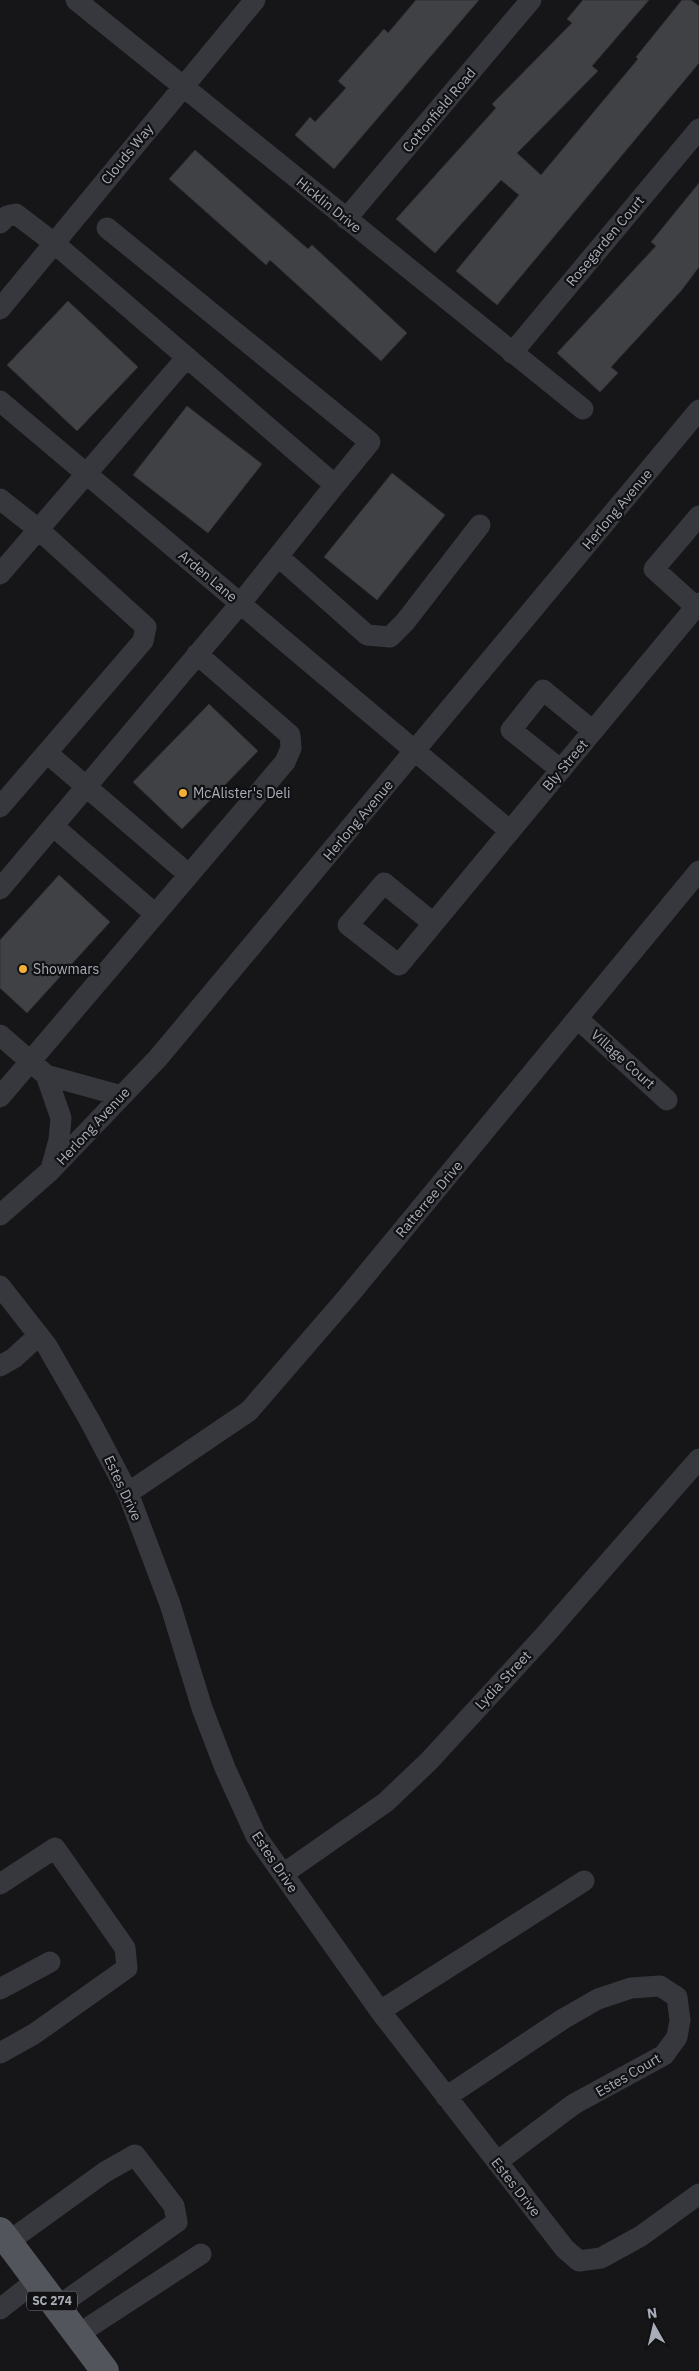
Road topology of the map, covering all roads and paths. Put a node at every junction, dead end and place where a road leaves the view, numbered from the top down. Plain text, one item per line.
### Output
1 (76, 0) edge
2 (255, 0) edge
3 (531, 0) edge
4 (182, 86) junction
5 (699, 129) edge
6 (346, 219) junction
7 (0, 223) edge
8 (107, 228) dead end
9 (54, 243) junction
10 (0, 309) edge
11 (512, 353) junction
12 (187, 357) junction
13 (0, 401) edge
14 (583, 409) dead end
15 (699, 410) edge
16 (85, 473) junction
17 (335, 485) junction
18 (0, 499) edge
19 (699, 516) edge
20 (480, 526) dead end
21 (38, 529) junction
22 (278, 557) junction
23 (0, 574) edge
24 (240, 604) junction
25 (698, 605) edge
26 (197, 654) junction
27 (593, 731) junction
28 (415, 752) junction
29 (46, 753) junction
30 (561, 770) junction
31 (86, 787) junction
32 (0, 807) edge
33 (52, 826) junction
34 (510, 831) junction
35 (699, 871) edge
36 (188, 874) junction
37 (0, 889) edge
38 (154, 914) junction
39 (433, 923) dead end
40 (578, 1019) junction
41 (0, 1035) edge
42 (29, 1060) junction
43 (46, 1075) junction
44 (0, 1096) edge
45 (122, 1096) junction
46 (667, 1100) dead end
47 (50, 1172) junction
48 (0, 1215) edge
49 (0, 1286) edge
50 (38, 1336) junction
51 (0, 1366) edge
52 (699, 1459) edge
53 (128, 1493) junction
54 (283, 1874) junction
55 (584, 1881) dead end
56 (0, 1884) edge
57 (50, 1962) dead end
58 (0, 1989) edge
59 (380, 2010) junction
60 (0, 2053) edge
61 (446, 2097) junction
62 (497, 2162) junction
63 (699, 2194) edge
64 (4, 2237) edge
65 (201, 2254) dead end
66 (36, 2280) junction
67 (57, 2307) junction
68 (0, 2309) edge
69 (78, 2335) junction
70 (105, 2371) edge

1 - 4 street, Hicklin Drive
2 - 4 street, Clouds Way
3 - 6 street, Cottonfield Road
4 - 6 street, Hicklin Drive
4 - 9 street, Clouds Way
5 - 11 street, Rosegarden Court
6 - 11 street, Hicklin Drive
7 - 9 street
8 - 17 street
9 - 10 street, Clouds Way
9 - 12 street
11 - 14 street, Hicklin Drive
12 - 16 street
12 - 17 street
13 - 16 street, Arden Lane
15 - 28 street, Herlong Avenue
16 - 21 street
16 - 24 street, Arden Lane
17 - 22 street
18 - 21 street
19 - 25 street
20 - 22 street
21 - 23 street
21 - 29 street
22 - 24 street
24 - 26 street
24 - 28 street, Arden Lane
25 - 27 street, Bly Street
26 - 31 street
26 - 36 street
27 - 30 street, Bly Street
27 - 30 street
28 - 34 street
28 - 45 street, Herlong Avenue
29 - 31 street
29 - 32 street
30 - 34 street, Bly Street
31 - 33 street
31 - 36 street
33 - 37 street
33 - 38 street
34 - 39 street, Bly Street
35 - 40 street, Ratterree Drive
36 - 38 street
38 - 42 street
40 - 46 street, Village Court
40 - 53 street, Ratterree Drive
41 - 42 street
42 - 43 street
42 - 44 street
43 - 45 street
43 - 47 street
45 - 47 street, Herlong Avenue
47 - 48 street, Herlong Avenue
49 - 50 street, Estes Drive
50 - 51 street
50 - 53 street, Estes Drive
52 - 54 street, Lydia Street
53 - 54 street, Estes Drive
54 - 59 street, Estes Drive
55 - 59 street
56 - 60 street
57 - 58 street
59 - 61 street, Estes Drive
61 - 62 street, Estes Drive
61 - 62 street, Estes Court
62 - 63 street, Estes Drive
64 - 66 main road, SC 274
64 - 67 street
65 - 69 street
66 - 67 main road, SC 274
66 - 68 street
67 - 69 main road, SC 274
69 - 70 main road, SC 274

